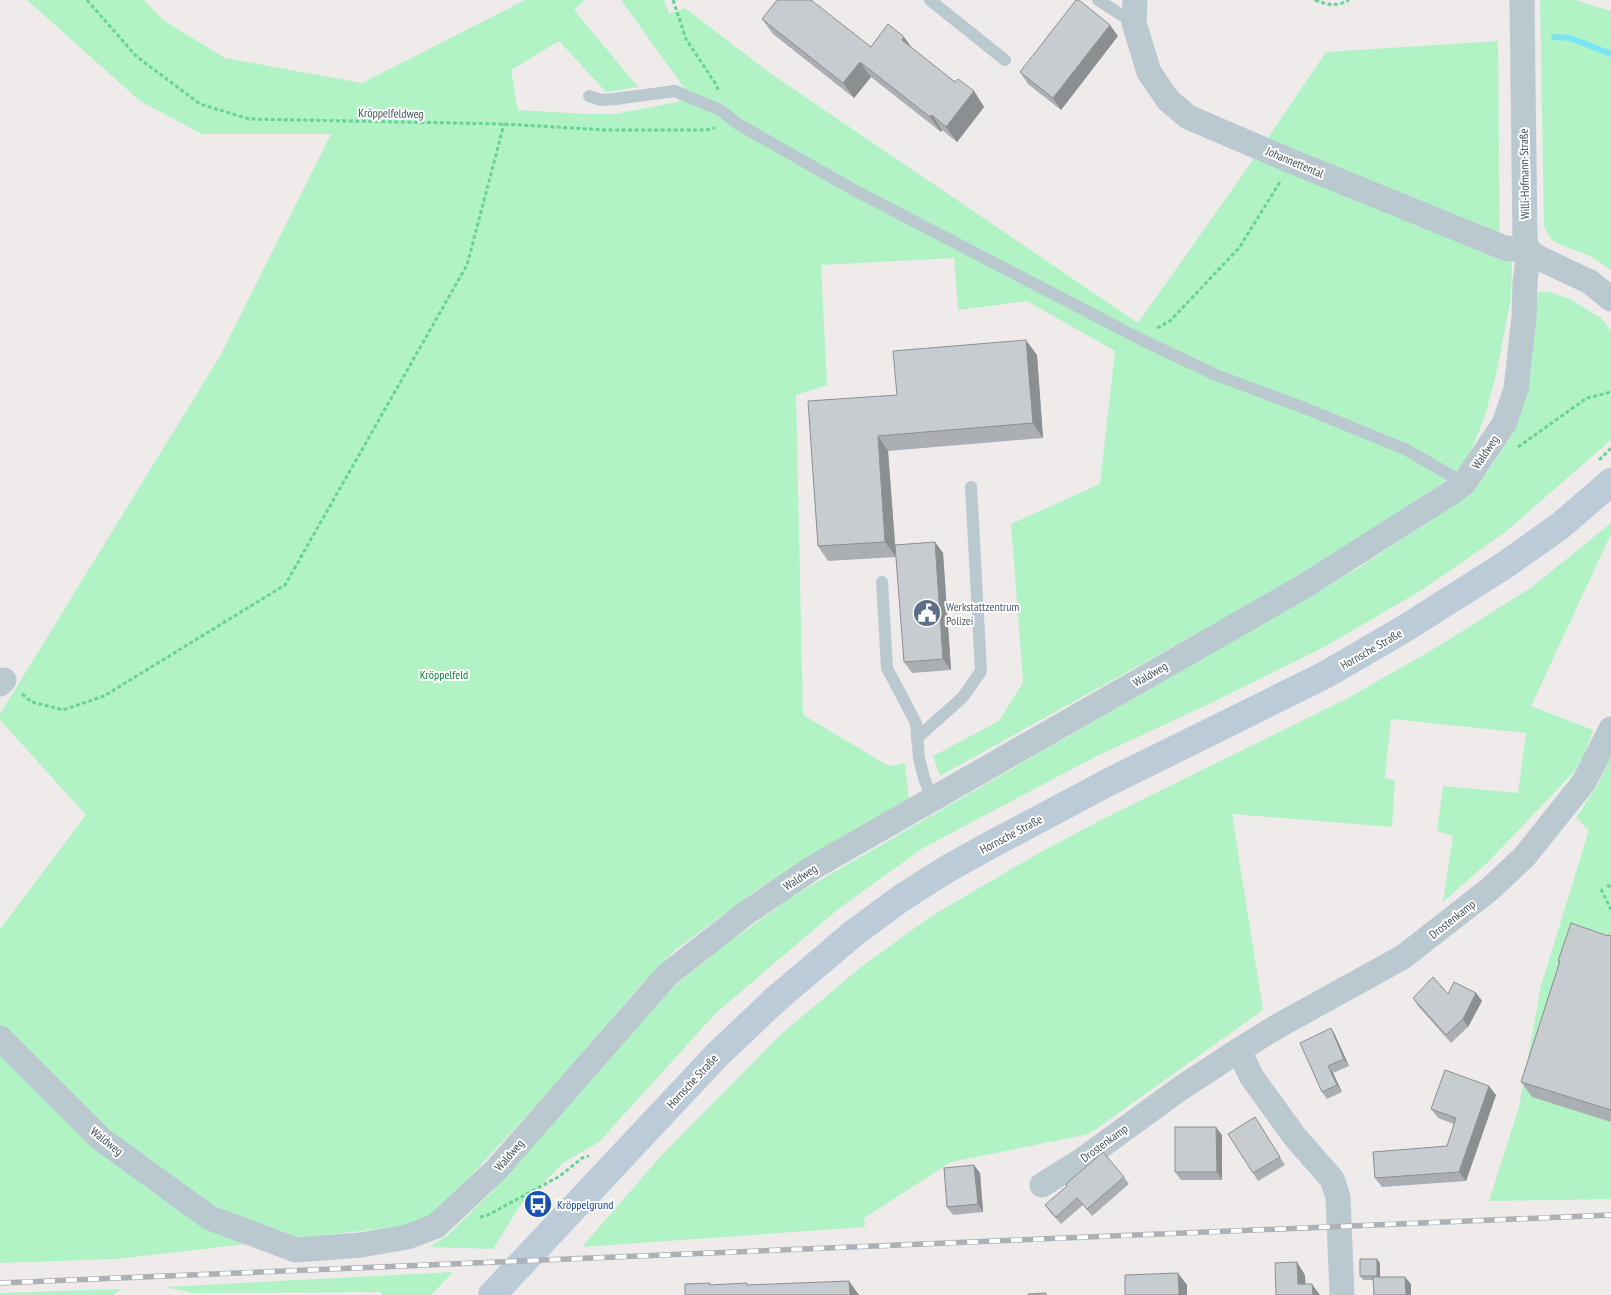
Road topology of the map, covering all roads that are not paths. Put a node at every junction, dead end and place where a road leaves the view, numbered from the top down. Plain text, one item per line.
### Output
1 (930, 0) edge
2 (1098, 0) edge
3 (1522, 0) edge
4 (1135, 11) edge
5 (1005, 60) dead end
6 (589, 96) dead end
7 (1529, 251) junction
8 (1611, 299) edge
9 (1611, 482) edge
10 (1464, 483) junction
11 (971, 486) dead end
12 (882, 582) dead end
13 (1611, 729) edge
14 (917, 738) junction
15 (932, 798) junction
16 (0, 1038) edge
17 (1239, 1050) junction
18 (1042, 1185) dead end
19 (492, 1295) edge
20 (1342, 1295) edge

1 - 5 lane
2 - 4 lane
3 - 7 street, Willi-Hofmann-Straße
4 - 7 street, Johannettental
6 - 10 lane
7 - 8 street
7 - 10 street, Waldweg
9 - 19 main road, Hornsche Straße
10 - 15 street, Waldweg
11 - 14 lane
12 - 14 lane
13 - 17 street, Drostenkamp
14 - 15 lane
15 - 16 street, Waldweg
17 - 18 street, Drostenkamp
17 - 20 street

